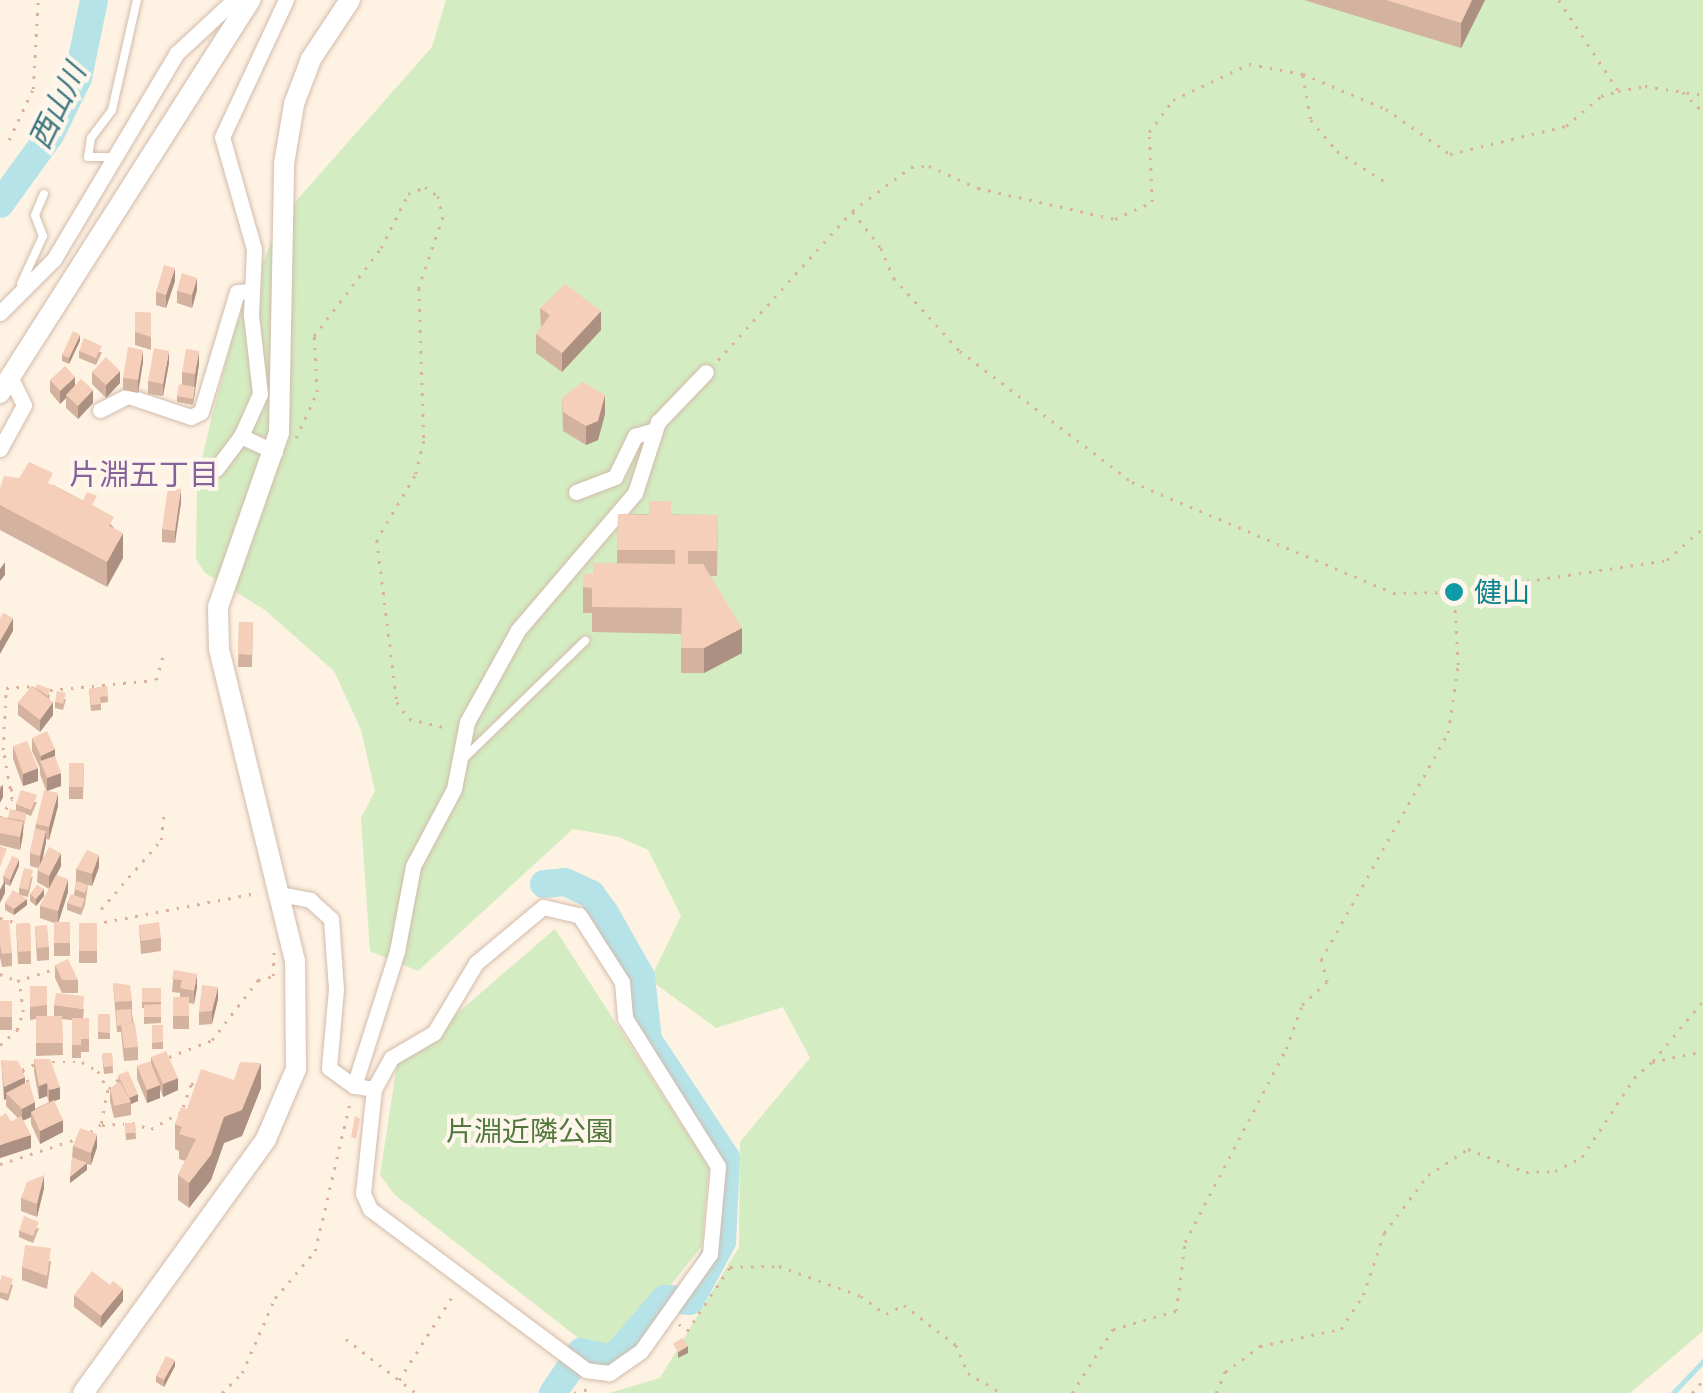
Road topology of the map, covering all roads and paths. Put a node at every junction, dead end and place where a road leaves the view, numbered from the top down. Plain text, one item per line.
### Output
1 (38, 0) edge
2 (137, 0) edge
3 (234, 0) edge
4 (250, 0) edge
5 (286, 0) edge
6 (350, 0) edge
7 (1559, 0) edge
8 (1303, 74) junction
9 (1618, 91) junction
10 (1682, 91) junction
11 (1703, 95) edge
12 (1703, 112) edge
13 (8, 140) dead end
14 (117, 156) junction
15 (1386, 183) dead end
16 (44, 194) dead end
17 (852, 210) junction
18 (252, 291) junction
19 (18, 292) junction
20 (0, 313) edge
21 (706, 372) joint
22 (5, 384) edge
23 (100, 410) dead end
24 (655, 430) junction
25 (241, 436) junction
26 (0, 449) edge
27 (275, 452) junction
28 (216, 469) dead end
29 (576, 492) dead end
30 (1703, 528) edge
31 (1454, 592) junction
32 (585, 641) dead end
33 (164, 654) dead end
34 (468, 722) junction
35 (458, 764) junction
36 (0, 787) edge
37 (12, 790) junction
38 (28, 794) edge
39 (164, 810) dead end
40 (0, 818) edge
41 (257, 893) dead end
42 (280, 894) junction
43 (102, 909) dead end
44 (0, 918) edge
45 (80, 926) edge
46 (287, 927) junction
47 (29, 930) edge
48 (50, 970) dead end
49 (0, 974) edge
50 (18, 980) junction
51 (1703, 1001) edge
52 (0, 1045) edge
53 (1703, 1051) edge
54 (164, 1059) edge
55 (1652, 1062) junction
56 (134, 1071) edge
57 (205, 1080) edge
58 (354, 1086) junction
59 (31, 1089) edge
60 (108, 1090) junction
61 (374, 1090) junction
62 (100, 1125) junction
63 (0, 1164) edge
64 (464, 1278) junction
65 (668, 1316) junction
66 (346, 1339) dead end
67 (399, 1380) junction
68 (1703, 1380) edge
69 (990, 1387) junction
70 (83, 1393) edge
71 (222, 1393) edge
72 (416, 1393) edge
73 (990, 1393) edge
74 (1001, 1393) edge
75 (1072, 1393) edge
76 (1216, 1393) edge
77 (1692, 1393) edge

1 - 13 path
2 - 14 lane
3 - 14 street
4 - 22 street
5 - 18 street
6 - 27 street
7 - 9 path
8 - 9 path
8 - 15 path
8 - 17 path
9 - 10 path
10 - 11 path
10 - 12 path
14 - 19 street
16 - 19 lane
17 - 21 path
17 - 31 path
18 - 23 street
18 - 25 street
19 - 20 street
21 - 24 street
22 - 26 street
24 - 29 street
24 - 34 street
25 - 27 street
25 - 28 street
27 - 34 path
27 - 42 street
30 - 31 path
31 - 75 path
32 - 35 lane
33 - 37 path
34 - 35 street
35 - 58 street
36 - 37 path
37 - 38 path
37 - 40 path
39 - 43 path
41 - 45 path
42 - 46 street
42 - 58 street
44 - 47 path
46 - 54 path
46 - 70 street
48 - 50 path
49 - 50 path
50 - 52 path
51 - 55 path
53 - 55 path
55 - 76 path
56 - 60 path
57 - 62 path
58 - 61 street
58 - 71 path
59 - 60 path
60 - 62 path
61 - 64 street
61 - 65 street
62 - 63 path
64 - 65 street
64 - 67 path
65 - 69 path
66 - 67 path
67 - 72 path
68 - 77 path
69 - 73 path
69 - 74 path

